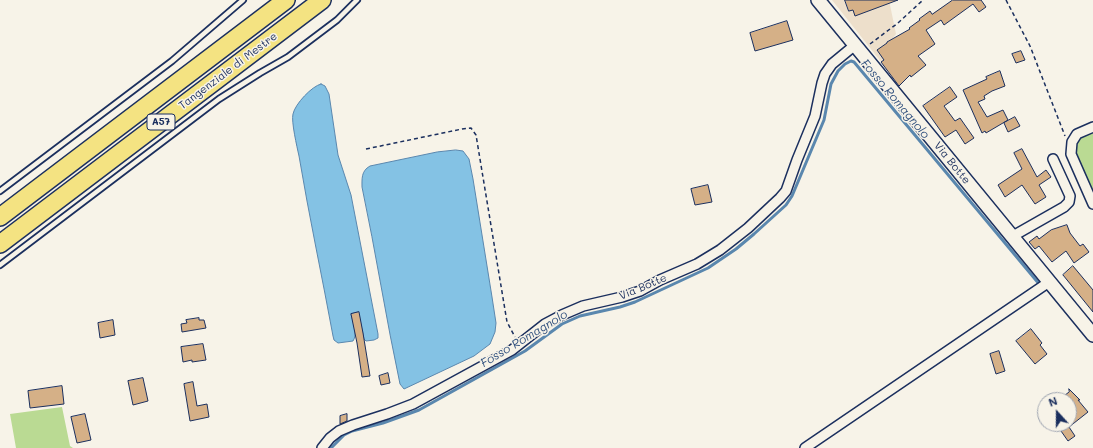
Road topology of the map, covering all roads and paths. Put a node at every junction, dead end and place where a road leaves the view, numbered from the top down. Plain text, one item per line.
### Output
1 (243, 0) edge
2 (286, 0) edge
3 (322, 0) edge
4 (357, 0) edge
5 (818, 0) edge
6 (923, 0) edge
7 (1006, 0) edge
8 (857, 48) junction
9 (1093, 127) edge
10 (366, 149) dead end
11 (1071, 154) junction
12 (1053, 159) dead end
13 (0, 191) edge
14 (1093, 204) edge
15 (0, 217) edge
16 (1013, 236) junction
17 (0, 244) edge
18 (0, 265) edge
19 (1049, 282) junction
20 (1093, 335) edge
21 (520, 344) junction
22 (322, 448) edge
23 (805, 448) edge

1 - 13 lane
2 - 15 highway, Tangenziale di Mestre / A57
3 - 17 highway, Tangenziale di Mestre / A57
4 - 18 lane
5 - 8 street, Via Botte
6 - 8 path
7 - 11 path
8 - 16 street, Via Botte
8 - 21 street, Via Botte
9 - 11 street
10 - 21 path
11 - 14 street
12 - 16 street
16 - 19 street, Via Botte
19 - 20 street, Via Botte
19 - 23 street
21 - 22 street, Via Botte

